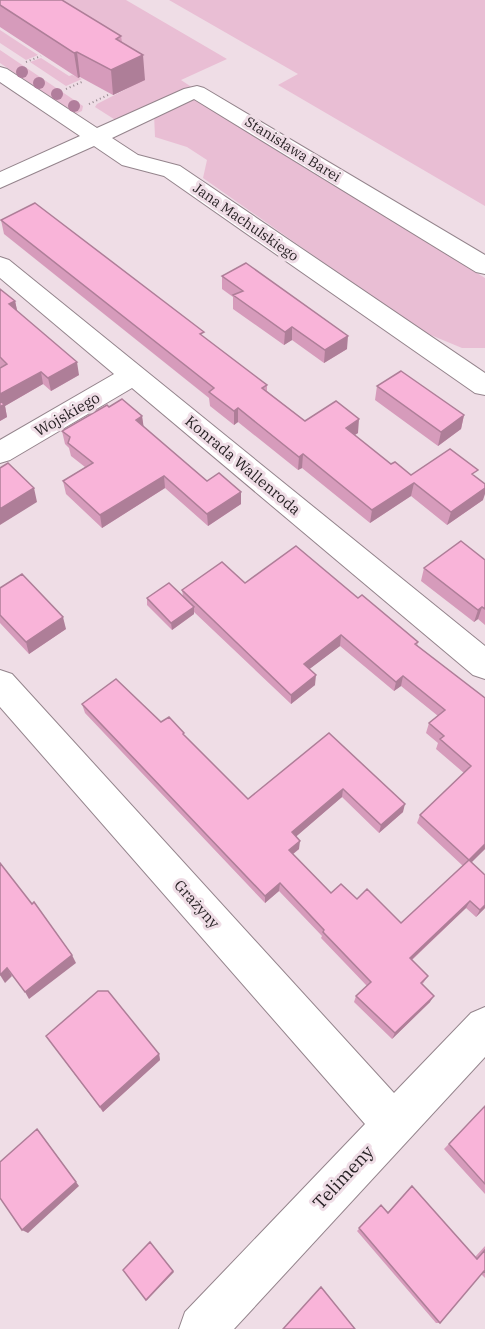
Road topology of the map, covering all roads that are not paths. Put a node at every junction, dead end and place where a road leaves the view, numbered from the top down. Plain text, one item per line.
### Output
1 (0, 73) edge
2 (93, 137) junction
3 (0, 182) edge
4 (0, 265) edge
5 (485, 266) edge
6 (133, 375) junction
7 (485, 386) edge
8 (0, 453) edge
9 (485, 665) edge
10 (0, 684) edge
11 (485, 1027) edge
12 (393, 1123) junction
13 (202, 1329) edge

1 - 2 street, Jana Machulskiego
2 - 3 street, Stanisława Barei
2 - 5 street, Stanisława Barei
2 - 7 street, Jana Machulskiego
4 - 6 street, Konrada Wallenroda
6 - 8 street, Wojskiego
6 - 9 street, Konrada Wallenroda
10 - 12 street, Grażyny
11 - 12 street, Telimeny
12 - 13 street, Telimeny

